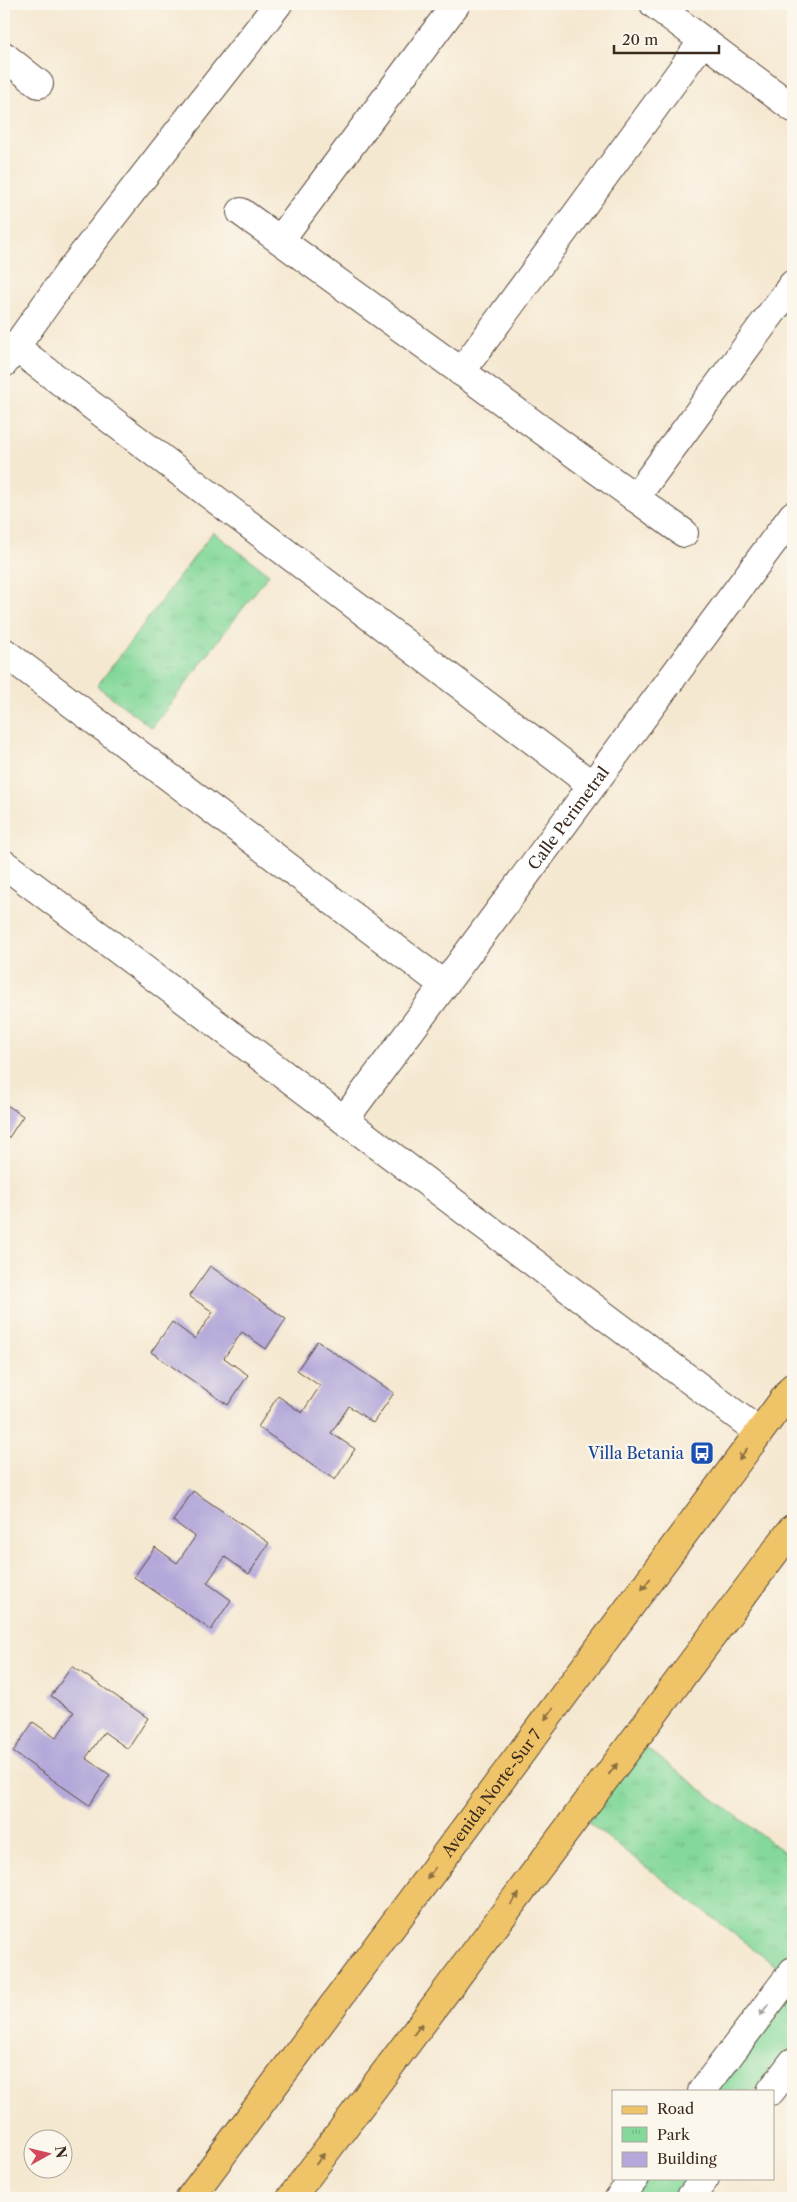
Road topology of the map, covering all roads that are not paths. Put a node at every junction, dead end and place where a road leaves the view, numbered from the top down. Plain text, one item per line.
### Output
1 (278, 4) edge
2 (456, 4) edge
3 (654, 4) edge
4 (703, 41) junction
5 (4, 56) edge
6 (39, 84) dead end
7 (793, 108) edge
8 (241, 212) dead end
9 (280, 240) junction
10 (793, 284) edge
11 (10, 355) edge
12 (461, 372) junction
13 (636, 498) junction
14 (793, 515) edge
15 (684, 533) dead end
16 (4, 652) edge
17 (592, 785) junction
18 (4, 864) edge
19 (444, 985) junction
20 (344, 1120) junction
21 (793, 1386) edge
22 (759, 1432) junction
23 (793, 1528) edge
24 (793, 1971) edge
25 (793, 2062) edge
26 (703, 2090) edge
27 (772, 2090) edge
28 (633, 2180) edge
29 (704, 2180) edge
30 (190, 2198) edge
31 (291, 2198) edge
32 (619, 2198) edge
33 (690, 2198) edge

1 - 11 street
2 - 9 street
3 - 4 street
4 - 7 street
4 - 12 street
5 - 6 street
8 - 9 street
9 - 12 street
10 - 13 street
11 - 17 street
12 - 13 street
13 - 15 street
14 - 17 street, Calle Perimetral
16 - 19 street
17 - 19 street, Calle Perimetral
18 - 20 street
19 - 20 street, Calle Perimetral
20 - 22 street
21 - 22 main road, Avenida Norte-Sur 7
22 -> 30 main road, Avenida Norte-Sur 7
31 -> 23 main road
24 -> 26 street
25 - 27 street
28 - 32 street
29 - 33 street

